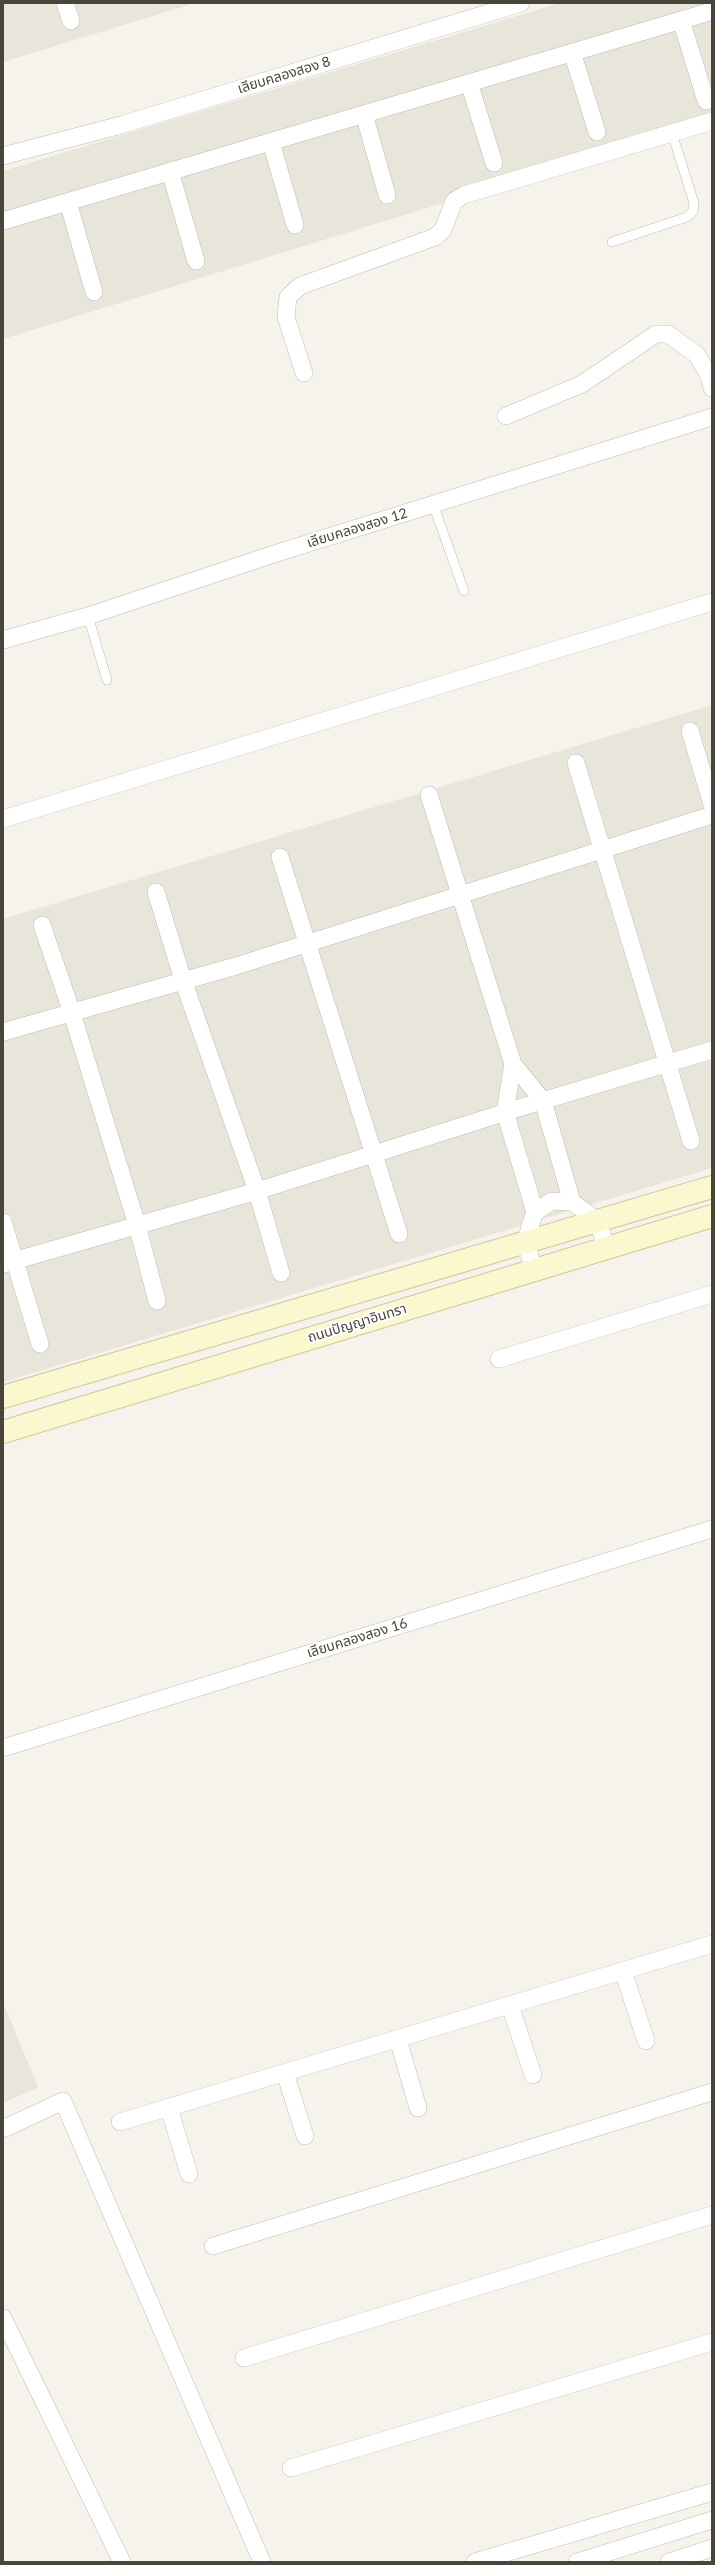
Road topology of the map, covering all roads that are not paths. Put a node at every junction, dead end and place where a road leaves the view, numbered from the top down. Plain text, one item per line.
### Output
1 (66, 3) edge
2 (521, 3) edge
3 (712, 10) edge
4 (681, 20) junction
5 (71, 21) dead end
6 (572, 52) junction
7 (469, 83) junction
8 (706, 101) dead end
9 (364, 114) junction
10 (712, 121) edge
11 (597, 132) dead end
12 (672, 133) junction
13 (271, 142) junction
14 (3, 156) edge
15 (494, 163) dead end
16 (170, 171) junction
17 (387, 196) dead end
18 (68, 202) junction
19 (3, 221) edge
20 (295, 225) dead end
21 (612, 242) dead end
22 (196, 261) dead end
23 (94, 292) dead end
24 (304, 373) dead end
25 (712, 388) edge
26 (506, 416) dead end
27 (712, 417) edge
28 (433, 504) junction
29 (464, 591) dead end
30 (712, 602) edge
31 (88, 616) junction
32 (3, 640) edge
33 (107, 680) dead end
34 (690, 731) dead end
35 (576, 763) dead end
36 (429, 795) dead end
37 (712, 804) edge
38 (712, 815) edge
39 (3, 819) edge
40 (603, 848) junction
41 (280, 857) dead end
42 (156, 892) dead end
43 (458, 894) junction
44 (42, 925) dead end
45 (307, 942) junction
46 (183, 980) junction
47 (71, 1010) junction
48 (3, 1032) edge
49 (712, 1050) edge
50 (667, 1063) junction
51 (513, 1064) junction
52 (543, 1101) junction
53 (505, 1112) junction
54 (690, 1141) dead end
55 (374, 1154) junction
56 (712, 1187) edge
57 (257, 1191) junction
58 (572, 1202) junction
59 (535, 1212) junction
60 (712, 1216) edge
61 (598, 1221) junction
62 (3, 1222) edge
63 (137, 1225) junction
64 (399, 1234) dead end
65 (526, 1242) junction
66 (606, 1248) junction
67 (9, 1262) edge
68 (534, 1270) junction
69 (281, 1273) dead end
70 (712, 1294) edge
71 (157, 1301) dead end
72 (40, 1344) dead end
73 (499, 1359) dead end
74 (3, 1397) edge
75 (3, 1432) edge
76 (712, 1529) edge
77 (3, 1748) edge
78 (712, 1944) edge
79 (624, 1971) junction
80 (510, 2005) junction
81 (398, 2039) junction
82 (646, 2041) dead end
83 (285, 2073) junction
84 (533, 2075) dead end
85 (712, 2092) edge
86 (169, 2108) junction
87 (418, 2108) dead end
88 (120, 2122) dead end
89 (3, 2129) edge
90 (305, 2136) dead end
91 (188, 2174) dead end
92 (712, 2215) edge
93 (213, 2246) dead end
94 (3, 2318) edge
95 (712, 2342) edge
96 (244, 2358) dead end
97 (291, 2468) dead end
98 (709, 2493) edge
99 (712, 2520) edge
100 (712, 2548) edge
101 (122, 2562) edge
102 (262, 2562) edge
103 (475, 2562) edge
104 (577, 2562) edge
105 (669, 2562) edge

1 - 5 street
2 - 14 street, เลียบคลองสอง 8
3 - 4 street
4 - 6 street
4 - 8 street
6 - 7 street
6 - 11 street
7 - 9 street
7 - 15 street
9 - 13 street
9 - 17 street
10 - 12 street
12 - 21 lane
12 - 24 street
13 - 16 street
13 - 20 street
16 - 18 street
16 - 22 street
18 - 19 street
18 - 23 street
25 - 26 street
27 - 28 street, เลียบคลองสอง 12
28 - 29 lane
28 - 31 street, เลียบคลองสอง 12
30 - 39 street
31 - 32 street, เลียบคลองสอง 12
31 - 33 lane
34 - 37 street
35 - 40 street
36 - 43 street
38 - 40 street
40 - 43 street
40 - 50 street
41 - 45 street
42 - 46 street
43 - 45 street
43 - 51 street
44 - 47 street
45 - 46 street
45 - 55 street
46 - 47 street
46 - 57 street
47 - 48 street
47 - 63 street
49 - 50 street
50 - 52 street
50 - 54 street
51 - 52 street
51 - 53 street
52 - 53 street
52 - 58 street
53 - 55 street
53 - 59 street
55 - 57 street
55 - 64 street
56 - 61 street, ถนนปัญญาอินทรา
57 - 63 street
57 - 69 street
58 - 59 street
58 - 61 street
59 - 65 street
60 - 66 street, ถนนปัญญาอินทรา
61 - 65 street, ถนนปัญญาอินทรา
61 - 66 street
62 - 67 street
63 - 67 street
63 - 71 street
65 - 68 street
65 - 74 street, ถนนปัญญาอินทรา
66 - 68 street, ถนนปัญญาอินทรา
67 - 72 street
68 - 75 street, ถนนปัญญาอินทรา
70 - 73 street
76 - 77 street, เลียบคลองสอง 16
78 - 79 street
79 - 80 street
79 - 82 street
80 - 81 street
80 - 84 street
81 - 83 street
81 - 87 street
83 - 86 street
83 - 90 street
85 - 93 street
86 - 88 street
86 - 91 street
89 - 102 street
92 - 96 street
94 - 101 street
95 - 97 street
98 - 99 street
98 - 103 street
99 - 104 street
100 - 105 street

